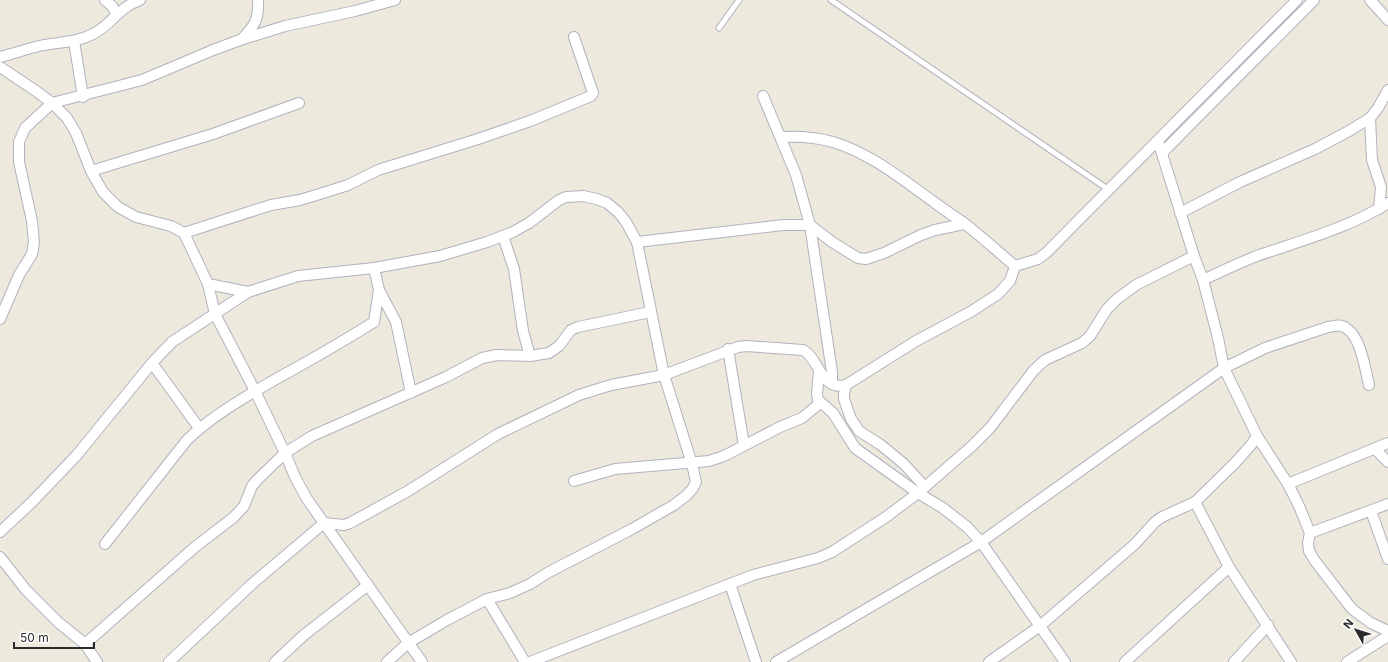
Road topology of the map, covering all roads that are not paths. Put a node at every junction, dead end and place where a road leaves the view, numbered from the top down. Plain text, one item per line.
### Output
1 (105, 0) edge
2 (140, 0) edge
3 (258, 0) edge
4 (395, 0) edge
5 (739, 0) edge
6 (831, 0) edge
7 (1297, 0) edge
8 (1314, 0) edge
9 (1370, 0) edge
10 (117, 14) junction
11 (1388, 20) edge
12 (719, 28) dead end
13 (574, 37) dead end
14 (240, 40) junction
15 (74, 41) junction
16 (0, 57) edge
17 (0, 67) edge
18 (1388, 90) edge
19 (82, 96) junction
20 (763, 96) dead end
21 (52, 103) junction
22 (299, 103) dead end
23 (1370, 118) junction
24 (781, 137) junction
25 (1158, 141) junction
26 (1162, 153) junction
27 (91, 171) junction
28 (1109, 190) junction
29 (1388, 203) edge
30 (1379, 209) junction
31 (1180, 212) junction
32 (964, 224) junction
33 (810, 225) junction
34 (184, 233) junction
35 (503, 236) junction
36 (637, 242) junction
37 (1194, 256) junction
38 (1015, 266) junction
39 (374, 268) junction
40 (1203, 280) junction
41 (208, 284) junction
42 (379, 290) junction
43 (248, 292) junction
44 (650, 312) junction
45 (215, 314) junction
46 (0, 319) edge
47 (728, 349) junction
48 (530, 356) junction
49 (152, 363) junction
50 (1224, 368) junction
51 (819, 372) junction
52 (664, 375) junction
53 (832, 383) junction
54 (846, 385) junction
55 (1369, 386) dead end
56 (255, 391) junction
57 (411, 392) junction
58 (820, 403) junction
59 (199, 428) junction
60 (1257, 436) junction
61 (1388, 443) edge
62 (744, 445) junction
63 (1376, 449) junction
64 (285, 453) junction
65 (1388, 462) edge
66 (692, 464) junction
67 (574, 480) dead end
68 (1288, 484) junction
69 (922, 490) junction
70 (1195, 502) junction
71 (1388, 504) edge
72 (1371, 511) junction
73 (324, 523) junction
74 (0, 532) edge
75 (1310, 533) junction
76 (981, 542) junction
77 (105, 544) dead end
78 (0, 557) edge
79 (1388, 559) edge
80 (1229, 567) junction
81 (730, 584) junction
82 (368, 585) junction
83 (486, 599) junction
84 (1268, 625) junction
85 (1040, 626) junction
86 (1388, 631) edge
87 (1388, 636) edge
88 (408, 643) junction
89 (85, 644) junction
90 (97, 662) edge
91 (169, 662) edge
92 (275, 662) edge
93 (387, 662) edge
94 (422, 662) edge
95 (525, 662) edge
96 (530, 662) edge
97 (756, 662) edge
98 (776, 662) edge
99 (989, 662) edge
100 (1065, 662) edge
101 (1125, 662) edge
102 (1234, 662) edge
103 (1291, 662) edge
104 (1347, 662) edge

1 - 10 street
2 - 10 street
3 - 14 street
4 - 14 street
5 - 12 lane
6 - 28 lane
7 - 25 street
8 - 26 street
9 - 11 street
10 - 15 street
13 - 34 street
14 - 19 street
15 - 16 street
15 - 19 street
17 - 21 street
18 - 23 street
19 - 21 street
20 - 24 street
21 - 27 street
21 - 46 street
22 - 27 street
23 - 30 street
23 - 31 street
24 - 32 street
24 - 33 street
25 - 26 street
25 - 28 street
26 - 31 street
27 - 34 street
28 - 38 street
29 - 30 street
30 - 40 street
31 - 37 street
32 - 33 street
32 - 38 street
33 - 36 street
33 - 53 street
34 - 41 street
35 - 36 street
35 - 39 street
35 - 48 street
36 - 44 street
37 - 40 street
37 - 69 street
38 - 54 street
39 - 42 street
39 - 43 street
40 - 50 street
41 - 43 street
41 - 45 street
42 - 56 street
42 - 57 street
43 - 45 street
44 - 48 street
44 - 52 street
45 - 49 street
45 - 56 street
47 - 51 street
47 - 52 street
47 - 62 street
48 - 57 street
49 - 59 street
49 - 74 street
50 - 55 street
50 - 60 street
50 - 76 street
51 - 53 street
51 - 58 street
52 - 66 street
52 - 73 street
53 - 54 street
54 - 69 street
56 - 59 street
56 - 64 street
57 - 64 street
58 - 62 street
58 - 69 street
59 - 77 street
60 - 68 street
60 - 70 street
61 - 63 street
62 - 66 street
63 - 65 street
63 - 68 street
64 - 73 street
64 - 89 street
66 - 67 street
66 - 83 street
68 - 75 street
69 - 76 street
69 - 81 street
70 - 80 street
70 - 85 street
71 - 72 street
72 - 75 street
72 - 79 street
73 - 82 street
73 - 91 street
75 - 86 street
76 - 85 street
76 - 98 street
78 - 89 street
80 - 84 street
80 - 101 street
81 - 96 street
81 - 97 street
82 - 88 street
82 - 92 street
83 - 88 street
83 - 95 street
84 - 102 street
84 - 103 street
85 - 99 street
85 - 100 street
87 - 104 street
88 - 93 street
88 - 94 street
89 - 90 street

